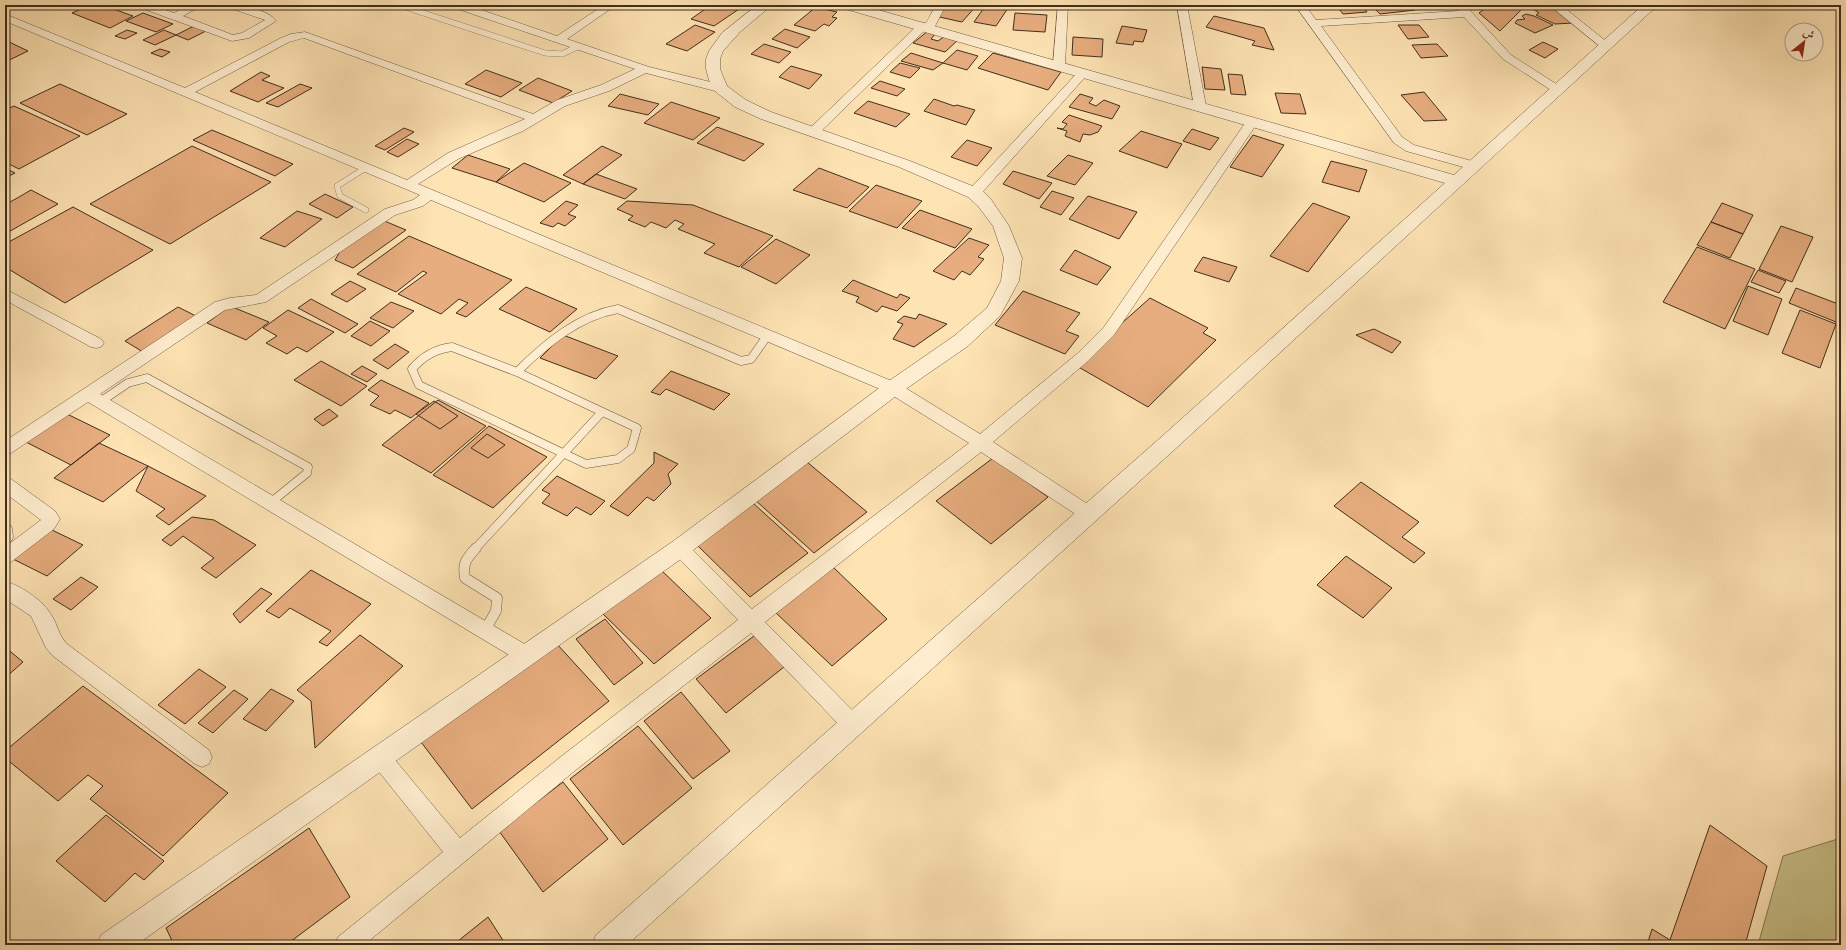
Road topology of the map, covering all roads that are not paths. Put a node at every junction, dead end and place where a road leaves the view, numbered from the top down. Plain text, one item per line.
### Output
1 (142, 5) edge
2 (198, 5) edge
3 (231, 5) edge
4 (400, 5) edge
5 (456, 5) edge
6 (611, 5) edge
7 (765, 5) edge
8 (847, 5) edge
9 (941, 5) edge
10 (1063, 5) edge
11 (1182, 5) edge
12 (1300, 5) edge
13 (1458, 5) edge
14 (1554, 5) edge
15 (1651, 5) edge
16 (1466, 14) junction
17 (5, 17) edge
18 (174, 17) junction
19 (1313, 23) junction
20 (926, 27) junction
21 (236, 38) junction
22 (558, 40) junction
23 (1606, 46) junction
24 (577, 47) junction
25 (266, 50) junction
26 (1059, 66) junction
27 (645, 69) junction
28 (1083, 72) junction
29 (719, 88) junction
30 (1558, 89) junction
31 (186, 92) junction
32 (1200, 106) junction
33 (535, 119) junction
34 (1252, 122) junction
35 (813, 132) junction
36 (1474, 166) junction
37 (367, 167) junction
38 (1457, 181) junction
39 (409, 184) junction
40 (974, 193) junction
41 (431, 194) junction
42 (366, 210) dead end
43 (5, 294) edge
44 (767, 336) junction
45 (96, 343) dead end
46 (517, 372) junction
47 (893, 388) junction
48 (94, 398) junction
49 (602, 412) junction
50 (981, 443) junction
51 (5, 449) edge
52 (562, 454) junction
53 (5, 484) edge
54 (270, 503) junction
55 (1089, 514) junction
56 (5, 526) edge
57 (5, 542) edge
58 (680, 548) junction
59 (5, 557) edge
60 (5, 589) edge
61 (751, 621) junction
62 (485, 630) junction
63 (526, 654) junction
64 (852, 724) junction
65 (379, 756) junction
66 (202, 757) dead end
67 (458, 853) junction
68 (111, 945) edge
69 (346, 945) edge
70 (606, 945) edge

1 - 18 street
2 - 18 street
3 - 21 street
4 - 24 lane
5 - 22 street
6 - 22 street
7 - 29 street
8 - 20 street
9 - 20 street
10 - 26 street
11 - 32 street
12 - 19 street
13 - 16 street
14 - 23 street
15 - 23 street
16 - 19 street
16 - 30 street
17 - 31 street
18 - 21 street
19 - 36 street
20 - 26 street
20 - 35 street
21 - 25 street
22 - 24 street
23 - 30 street
24 - 27 street
25 - 31 street
25 - 33 street
26 - 28 street
27 - 29 street
27 - 33 street
28 - 32 street
28 - 40 street
29 - 35 street
30 - 36 street
31 - 37 street
32 - 34 street
33 - 39 street
34 - 38 street
34 - 50 street
35 - 40 street
36 - 38 street
37 - 39 street
37 - 42 lane
38 - 55 street
39 - 41 street
40 - 47 street
41 - 44 street
41 - 48 street
43 - 45 street
44 - 46 lane
44 - 47 street
46 - 49 lane
46 - 52 lane
47 - 50 street
47 - 58 street
48 - 51 street
48 - 54 street
48 - 54 lane
49 - 52 lane
49 - 52 lane
50 - 55 street
50 - 61 street
52 - 62 lane
53 - 59 street
54 - 62 street
55 - 64 street
56 - 57 lane
58 - 61 street
58 - 63 street
60 - 66 street
61 - 64 street
61 - 67 street
62 - 63 street
63 - 65 street
64 - 70 street
65 - 67 street
65 - 68 street
67 - 69 street

